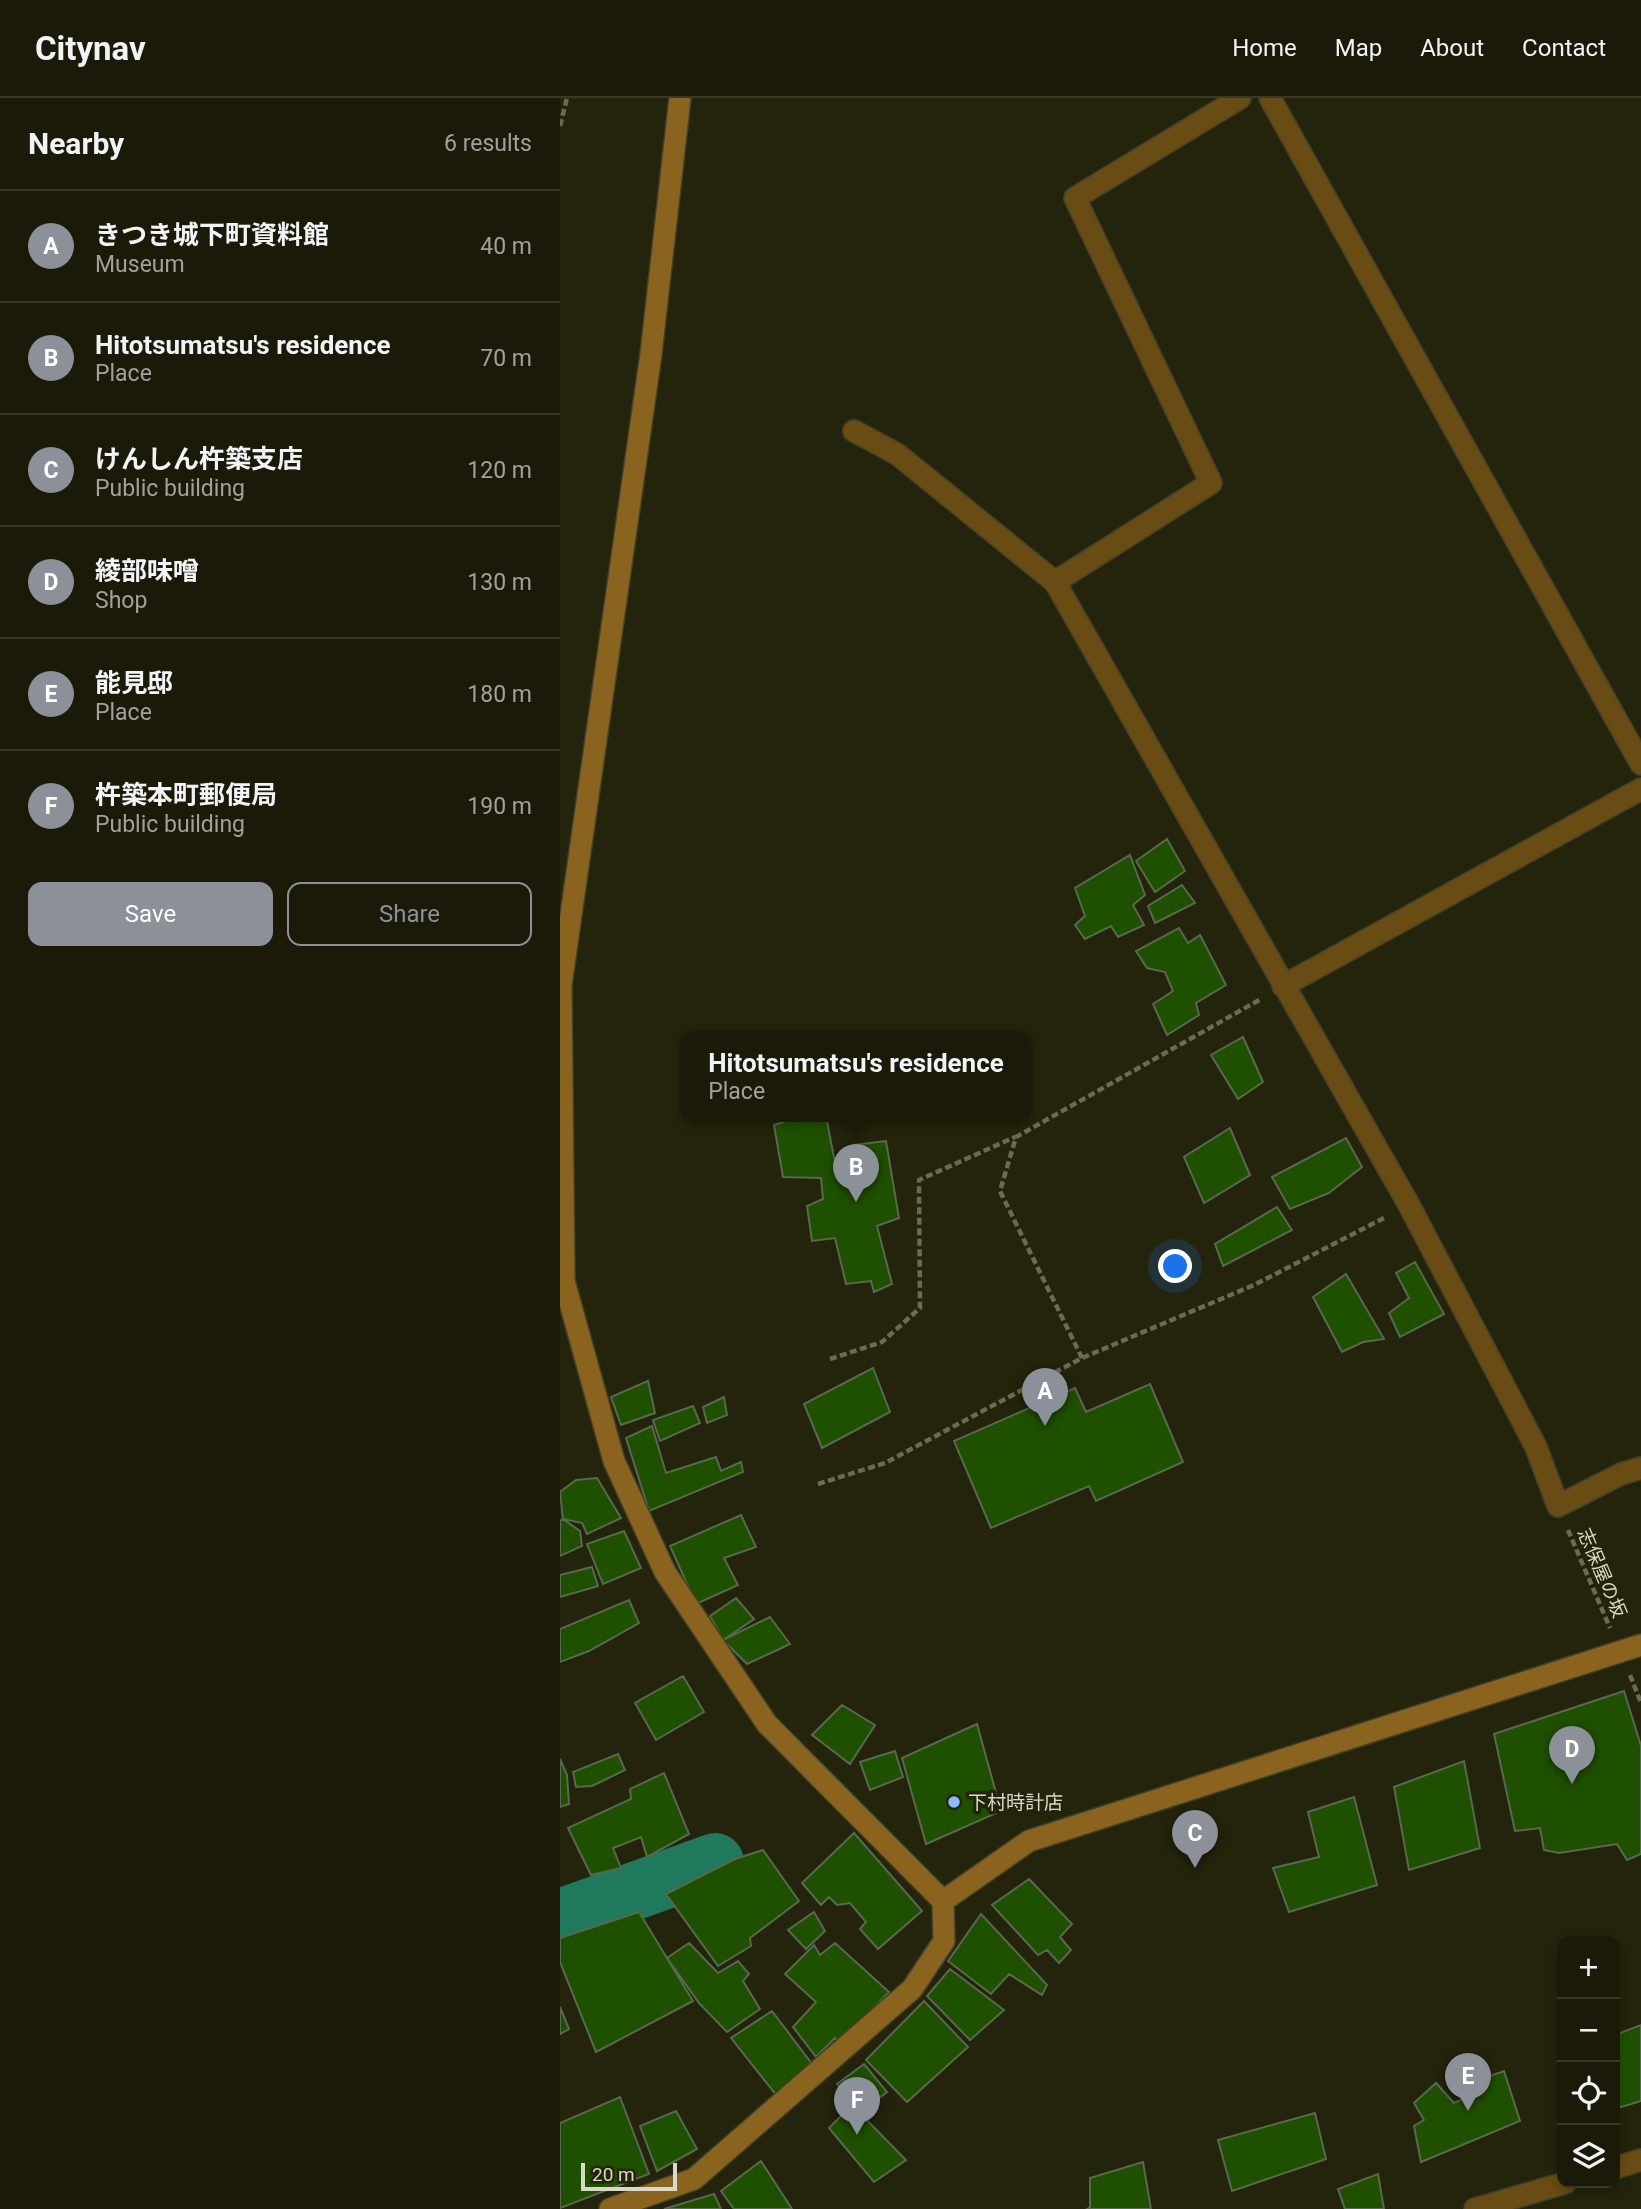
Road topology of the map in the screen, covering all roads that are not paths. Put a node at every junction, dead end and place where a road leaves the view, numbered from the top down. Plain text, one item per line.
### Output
1 (680, 98) edge
2 (1240, 98) edge
3 (1270, 98) edge
4 (854, 431) dead end
5 (1055, 582) junction
6 (1641, 764) edge
7 (1641, 789) edge
8 (1283, 986) junction
9 (1641, 1468) edge
10 (1631, 1649) edge
11 (943, 1901) junction
12 (1641, 2161) edge
13 (1620, 2167) edge
14 (1557, 2185) edge
15 (610, 2209) edge
16 (1475, 2209) edge

1 - 11 street
2 - 5 street
3 - 6 street
4 - 5 street
5 - 8 street
7 - 8 street
8 - 9 street
10 - 11 street
11 - 15 street
12 - 13 street
14 - 16 street

